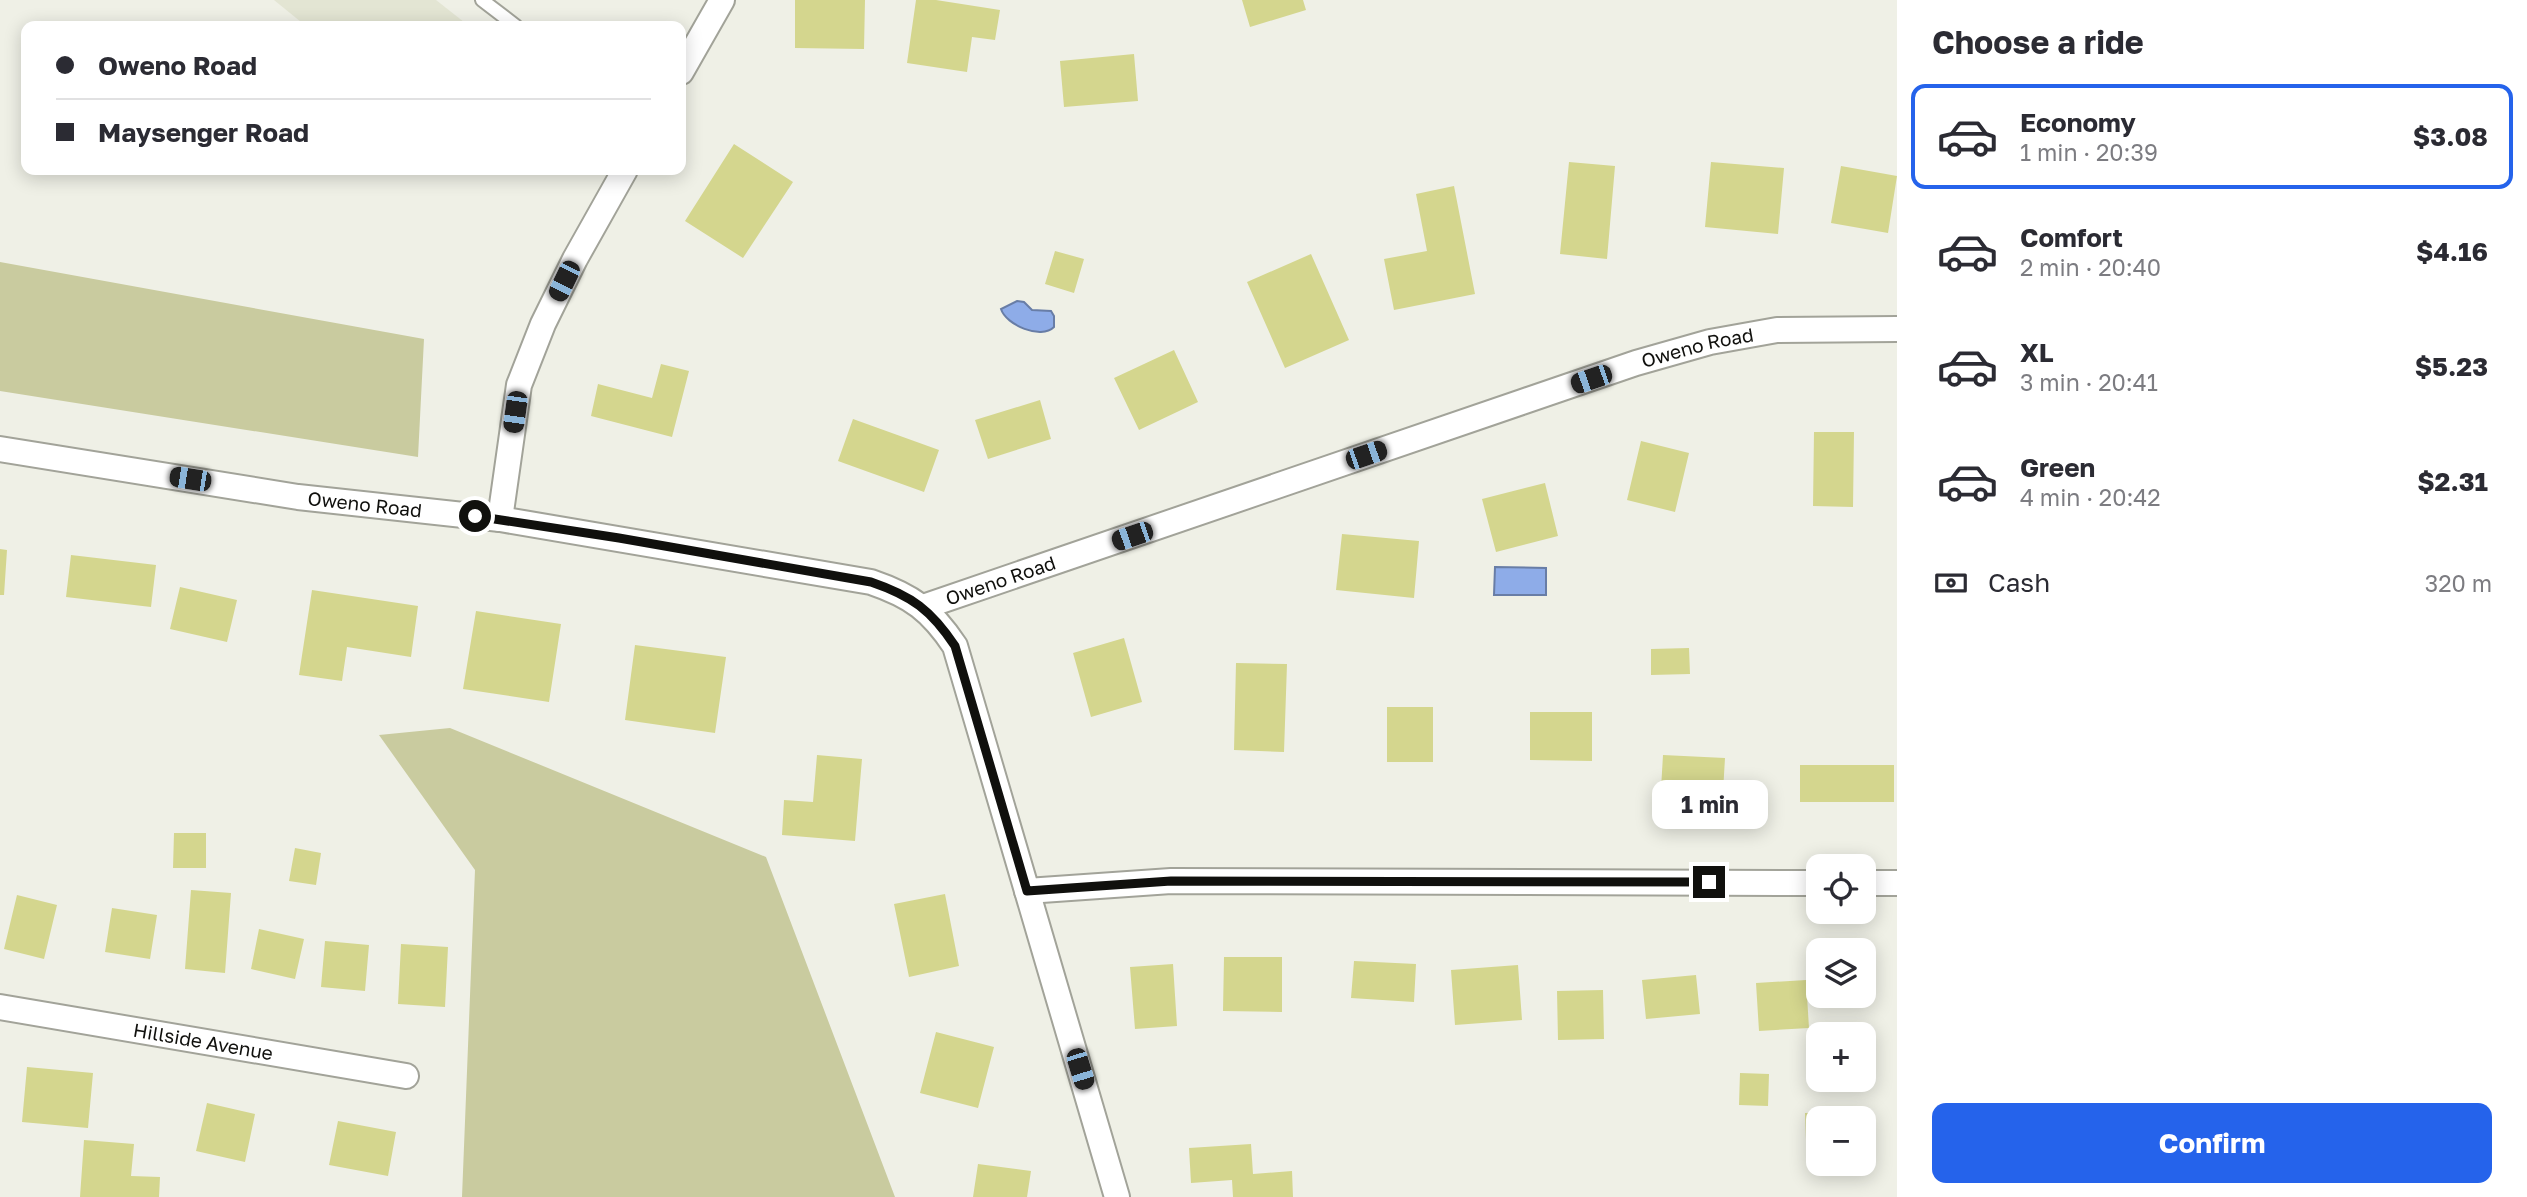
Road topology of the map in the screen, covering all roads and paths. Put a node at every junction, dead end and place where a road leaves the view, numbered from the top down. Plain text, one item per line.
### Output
1 (482, 0) edge
2 (722, 0) edge
3 (509, 21) edge
4 (686, 63) edge
5 (622, 175) edge
6 (1897, 329) edge
7 (0, 449) edge
8 (500, 519) junction
9 (923, 607) junction
10 (1806, 883) edge
11 (1876, 883) edge
12 (1897, 883) edge
13 (1027, 891) junction
14 (0, 1007) edge
15 (406, 1076) dead end
16 (1117, 1197) edge

1 - 3 lane
2 - 4 street
5 - 8 street
6 - 9 street, Oweno Road
7 - 8 street, Oweno Road
8 - 9 street, Oweno Road
9 - 13 street
10 - 13 street
11 - 12 street
13 - 16 street
14 - 15 street, Hillside Avenue

